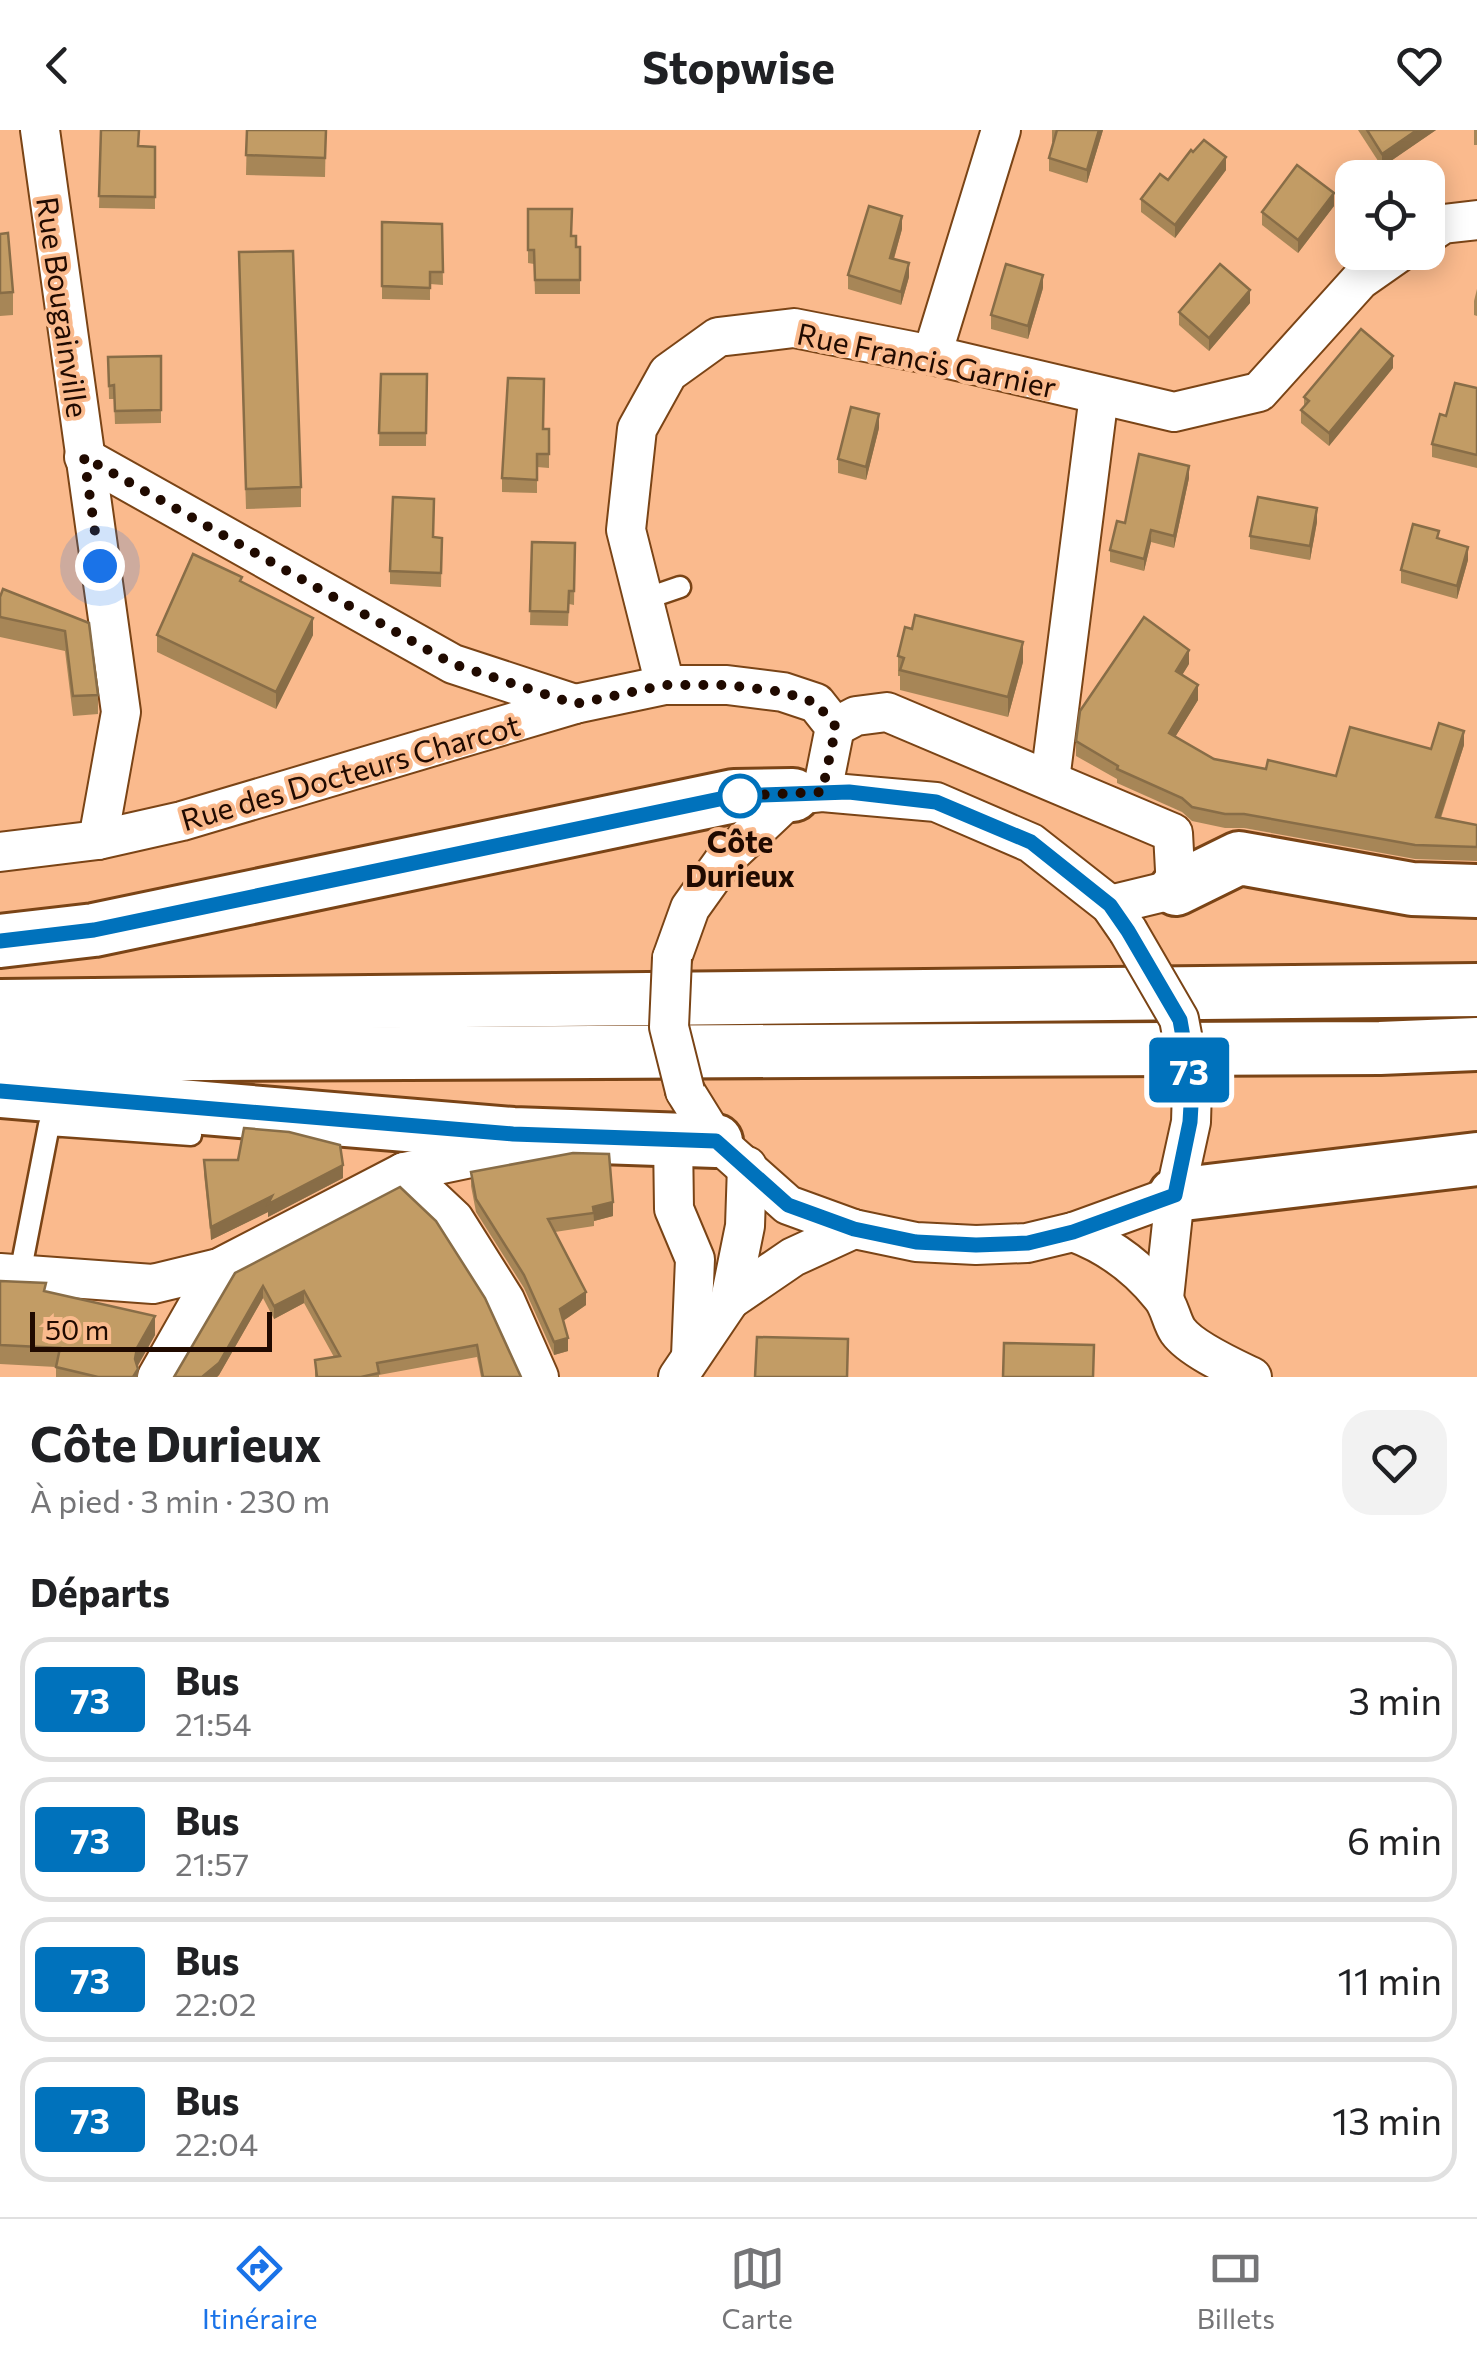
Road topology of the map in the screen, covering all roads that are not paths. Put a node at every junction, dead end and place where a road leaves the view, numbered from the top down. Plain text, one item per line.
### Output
1 (40, 130) edge
2 (1001, 130) edge
3 (1477, 220) edge
4 (1445, 224) edge
5 (1374, 270) edge
6 (932, 355) junction
7 (1099, 395) junction
8 (84, 457) junction
9 (680, 588) dead end
10 (642, 600) junction
11 (665, 685) junction
12 (575, 704) junction
13 (826, 715) junction
14 (1050, 780) junction
15 (807, 794) junction
16 (98, 840) junction
17 (0, 852) edge
18 (1176, 889) junction
19 (1477, 891) edge
20 (1119, 918) junction
21 (0, 941) edge
22 (1477, 990) edge
23 (0, 1006) edge
24 (1477, 1044) edge
25 (0, 1055) edge
26 (0, 1091) edge
27 (705, 1134) junction
28 (191, 1135) dead end
29 (575, 1136) junction
30 (1477, 1159) edge
31 (404, 1172) junction
32 (1175, 1195) junction
33 (854, 1229) junction
34 (1073, 1232) junction
35 (219, 1268) junction
36 (10, 1274) edge
37 (1164, 1298) junction
38 (730, 1300) junction
39 (684, 1368) edge
40 (156, 1377) edge
41 (539, 1377) edge
42 (1252, 1377) edge

1 - 8 street, Rue Bougainville
2 - 6 street
3 - 4 street
5 - 7 street, Rue Francis Garnier
6 - 7 street, Rue Francis Garnier
6 - 10 street, Rue Francis Garnier
7 - 14 street
8 - 12 street
8 - 16 street, Rue Bougainville
9 - 10 lane
10 - 11 street, Rue Francis Garnier
11 - 12 street, Rue des Docteurs Charcot
11 - 13 street, Rue des Docteurs Charcot
12 - 16 street, Rue des Docteurs Charcot
13 - 14 street
13 - 15 street
14 - 18 street
15 - 20 street
15 - 21 main road
15 - 27 street, bridge
16 - 17 street, Rue des Docteurs Charcot
18 - 19 main road
18 - 20 street
20 - 32 street, bridge
22 - 23 main road
24 - 25 main road
26 - 29 main road
27 - 29 main road
27 - 33 street
27 - 38 street
27 - 39 street
28 - 36 lane
29 - 31 street
30 - 32 main road
31 - 35 street
31 - 41 street
32 - 34 street
32 - 37 street
33 - 34 street
33 - 38 street
34 - 37 street
35 - 36 street
35 - 40 street
37 - 42 street
38 - 39 street

